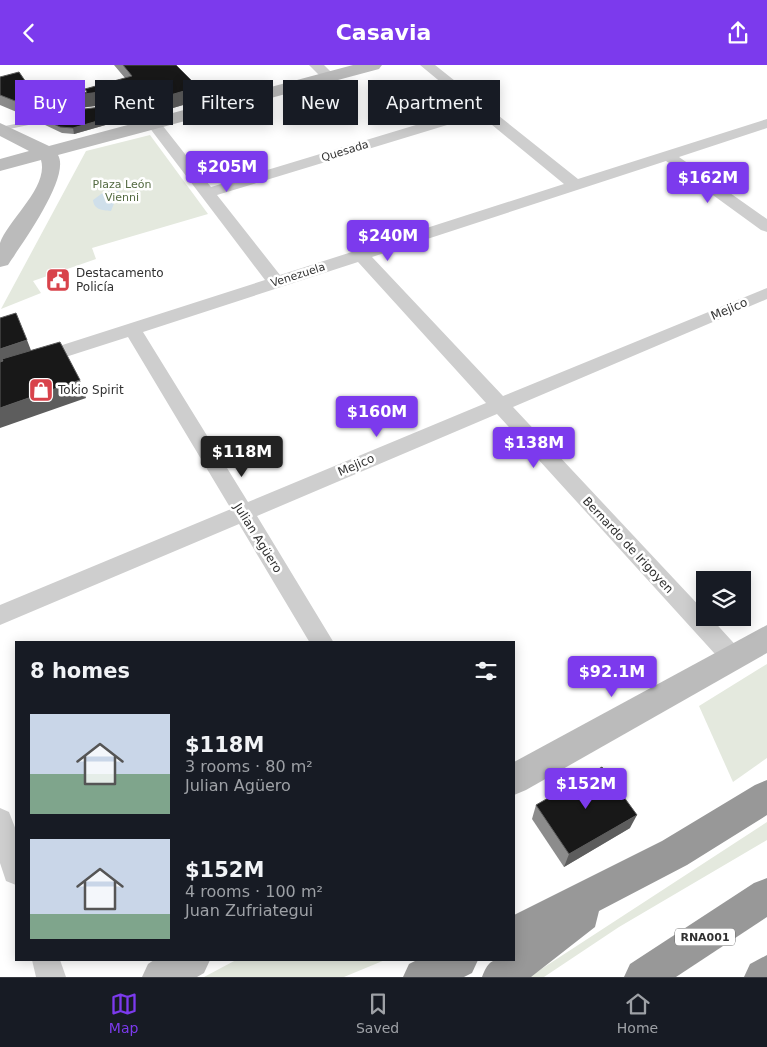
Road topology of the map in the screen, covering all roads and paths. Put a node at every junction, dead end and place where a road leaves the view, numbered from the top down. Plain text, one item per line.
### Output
1 (373, 65) edge
2 (427, 65) edge
3 (323, 71) edge
4 (446, 80) edge
5 (173, 118) edge
6 (767, 123) edge
7 (500, 124) edge
8 (21, 125) edge
9 (150, 125) edge
10 (155, 125) edge
11 (430, 125) edge
12 (0, 129) edge
13 (46, 153) junction
14 (667, 155) junction
15 (0, 165) edge
16 (574, 184) junction
17 (208, 193) junction
18 (767, 227) edge
19 (361, 255) junction
20 (0, 260) edge
21 (276, 282) junction
22 (767, 293) edge
23 (133, 330) junction
24 (0, 372) edge
25 (499, 405) junction
26 (242, 513) junction
27 (0, 615) edge
28 (767, 638) edge
29 (322, 641) edge
30 (734, 658) junction
31 (515, 778) edge
32 (767, 796) edge
33 (0, 821) edge
34 (15, 868) edge
35 (626, 880) junction
36 (767, 896) edge
37 (515, 934) edge
38 (46, 961) edge
39 (189, 961) edge
40 (458, 961) edge
41 (767, 974) edge
42 (51, 977) edge
43 (161, 977) edge
44 (422, 977) edge
45 (500, 977) edge
46 (643, 977) edge
47 (763, 977) edge

1 - 3 street
2 - 4 street
3 - 5 street
6 - 14 street, Venezuela
7 - 16 street
8 - 12 lane
9 - 13 street
10 - 17 street
11 - 17 street, Quesada
12 - 13 street
13 - 15 street
13 - 20 street
14 - 16 street, Venezuela
14 - 18 street
16 - 19 street, Venezuela
17 - 21 street
19 - 21 street, Venezuela
19 - 25 street, Bernardo de Irigoyen
21 - 23 street, Venezuela
22 - 25 street, Mejico
23 - 24 street, Venezuela
23 - 26 street, Julian Agüero
25 - 26 street, Mejico
25 - 30 street, Bernardo de Irigoyen
26 - 27 street, Mejico
26 - 29 street, Julian Agüero
28 - 30 street
30 - 31 street
32 - 35 highway
33 - 34 street
35 - 37 highway
35 - 45 highway
36 - 46 highway, RNA001
38 - 42 street
39 - 43 street
40 - 44 highway
41 - 47 highway

